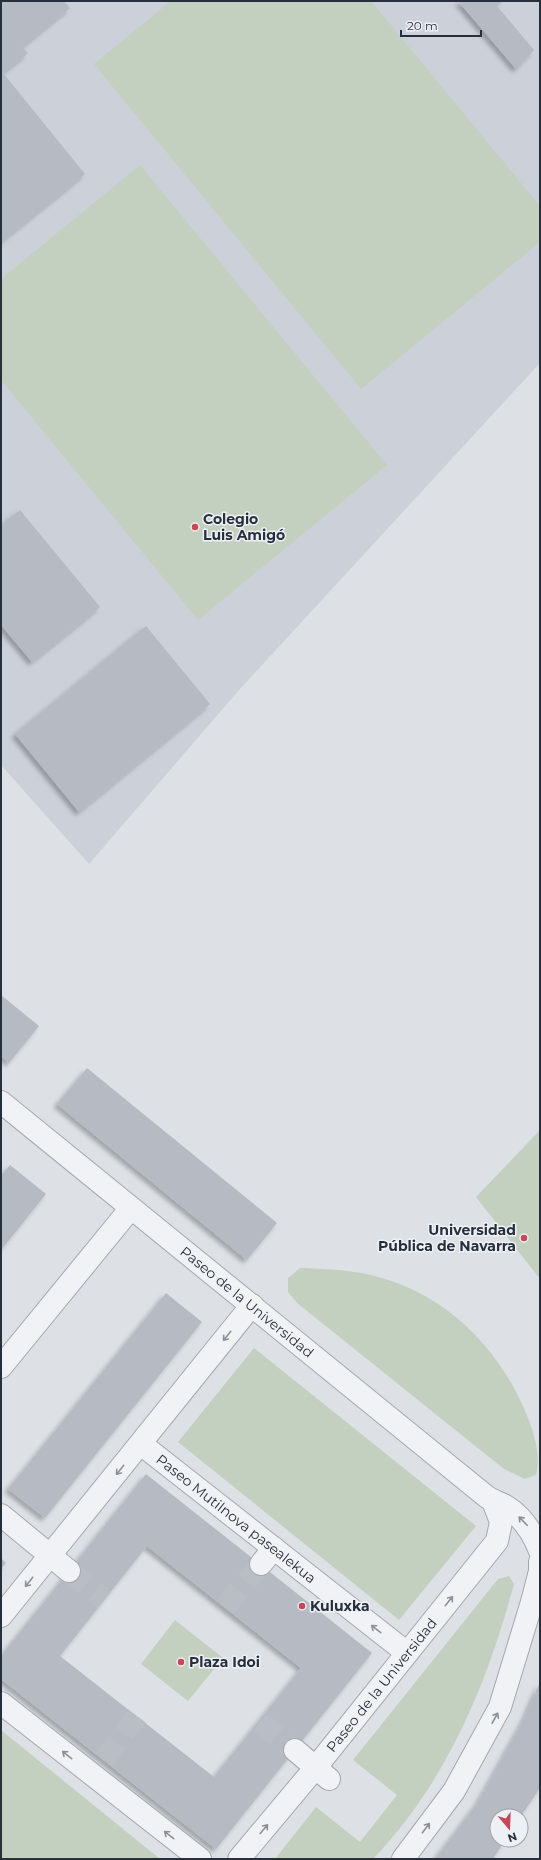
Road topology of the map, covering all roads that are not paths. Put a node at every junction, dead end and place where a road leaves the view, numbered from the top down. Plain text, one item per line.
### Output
1 (4, 1112) edge
2 (131, 1208) junction
3 (252, 1306) junction
4 (1, 1367) edge
5 (142, 1444) junction
6 (493, 1501) junction
7 (1, 1515) edge
8 (540, 1551) edge
9 (50, 1555) junction
10 (540, 1562) edge
11 (69, 1571) tunnel mouth
12 (1, 1616) edge
13 (407, 1653) junction
14 (1, 1703) edge
15 (295, 1750) tunnel mouth
16 (322, 1773) junction
17 (200, 1859) edge
18 (239, 1859) edge
19 (403, 1859) edge

1 - 2 street, Paseo de la Universidad
2 - 3 street, Paseo de la Universidad
2 - 4 street
3 -> 5 street
3 - 6 street, Paseo de la Universidad
5 -> 9 street
13 -> 5 street, Paseo Mutilnova pasealekua
8 -> 6 street, Paseo de la Universidad
13 -> 6 street, Paseo de la Universidad
7 - 9 street
9 - 11 street
9 -> 12 street
19 -> 10 street
13 - 16 street, Paseo de la Universidad
17 -> 14 street
15 - 16 street
18 -> 16 street, Paseo de la Universidad

